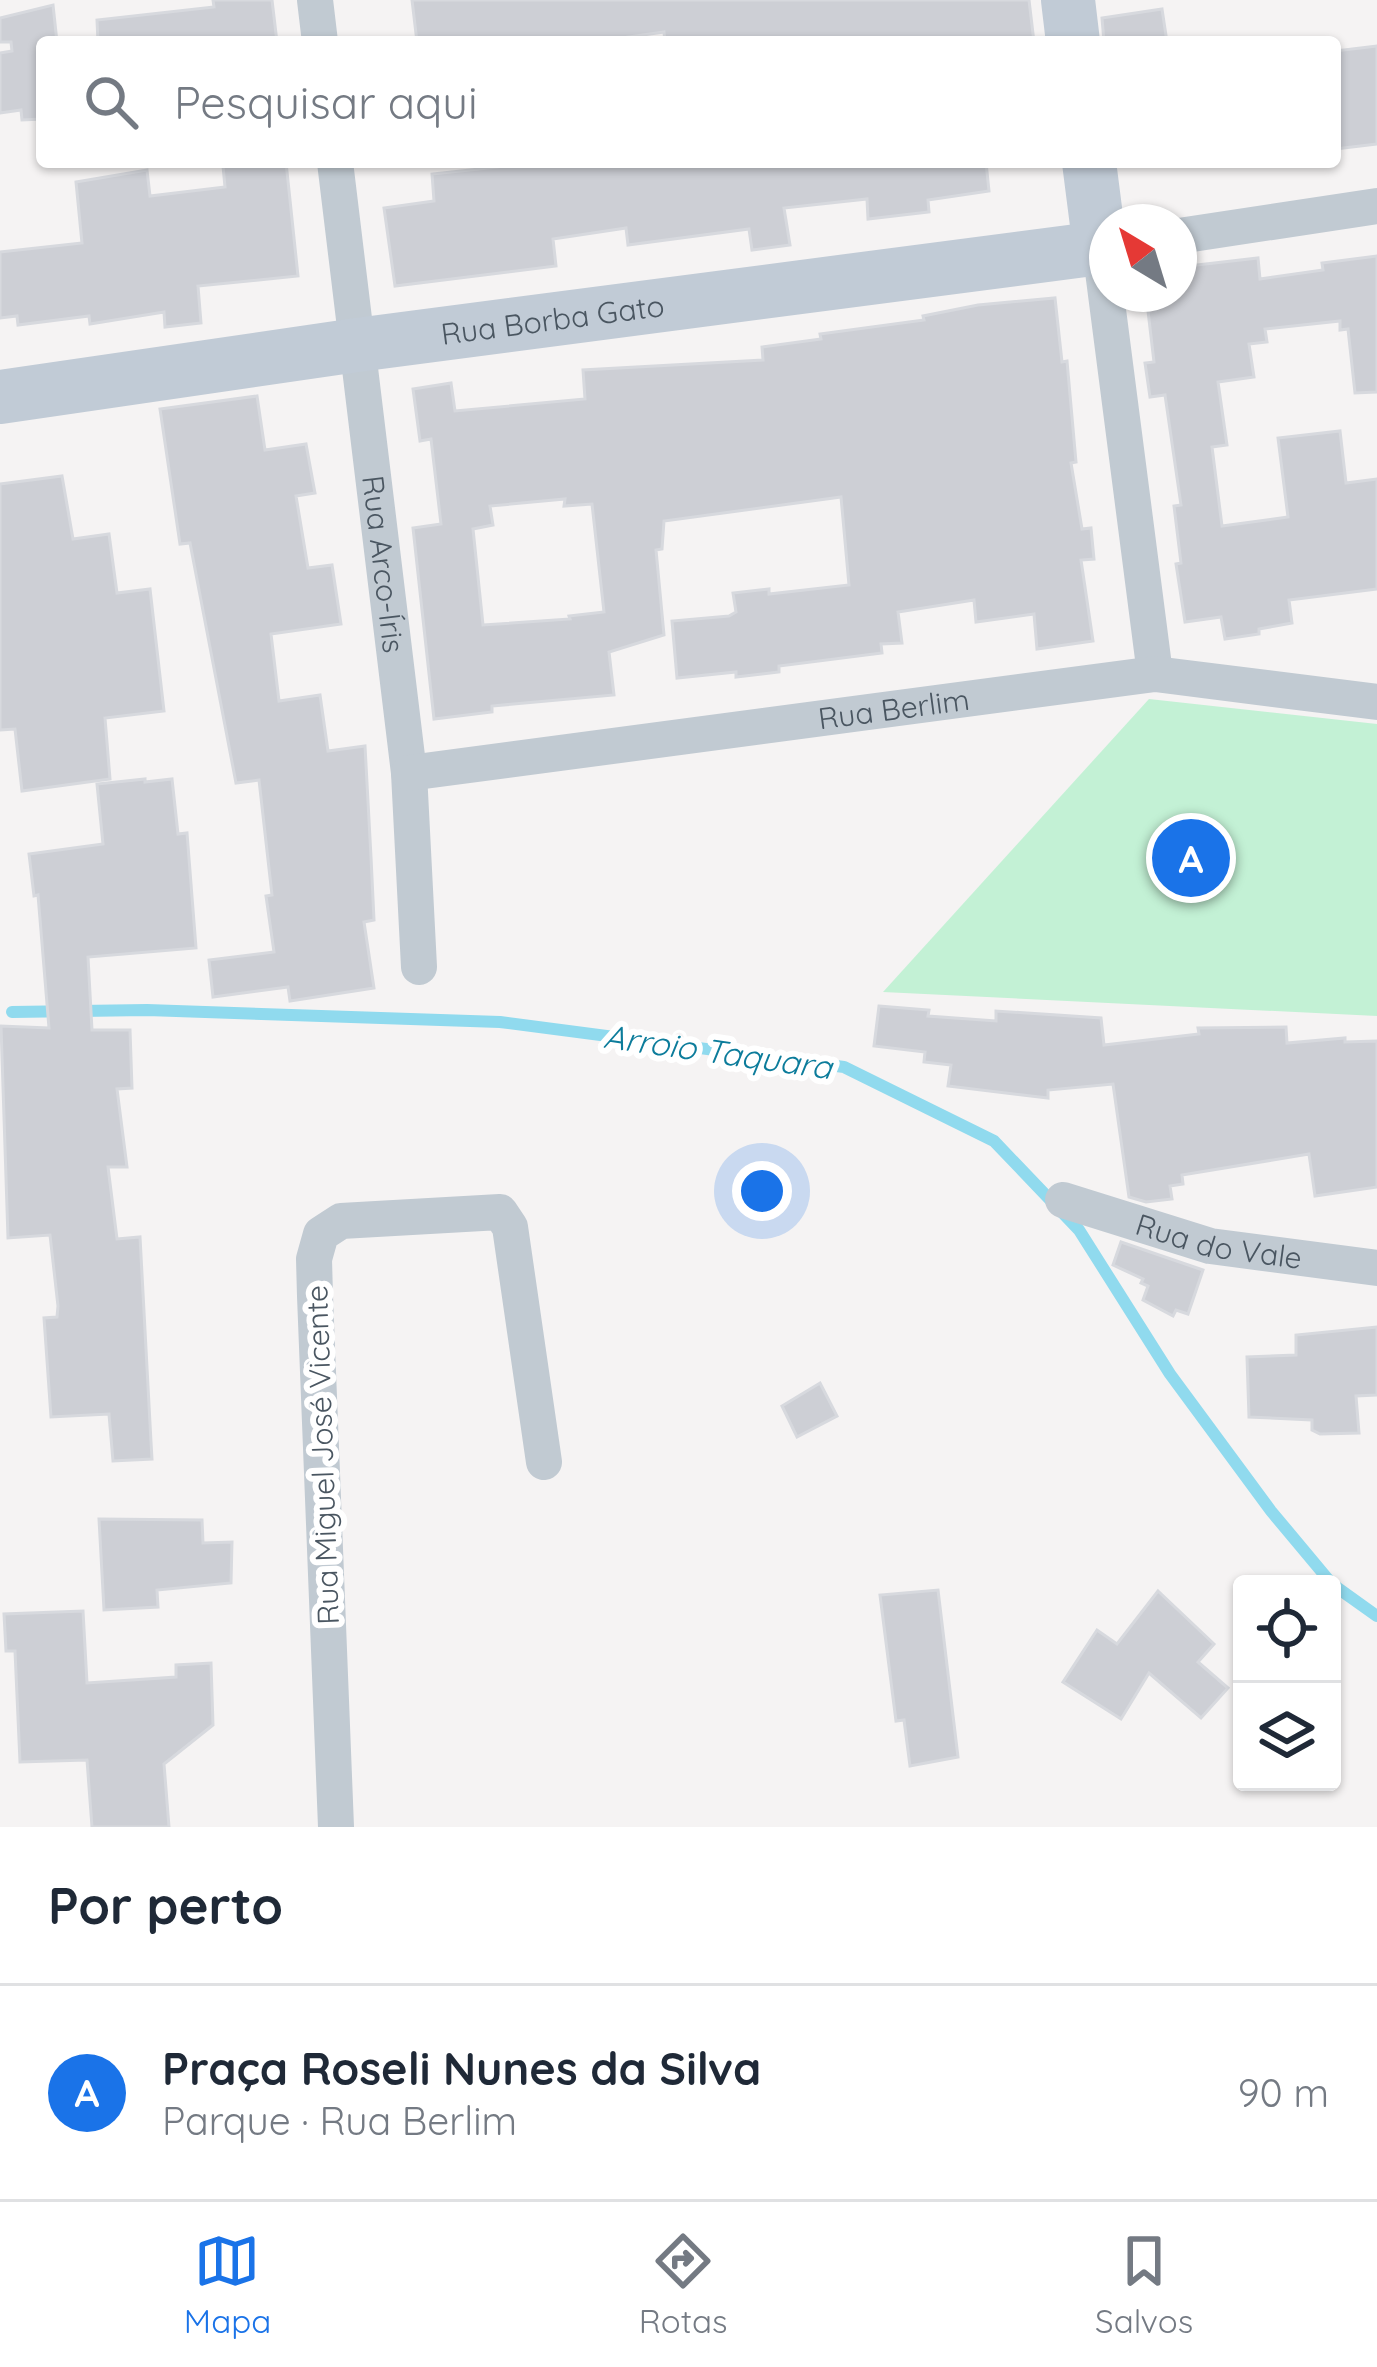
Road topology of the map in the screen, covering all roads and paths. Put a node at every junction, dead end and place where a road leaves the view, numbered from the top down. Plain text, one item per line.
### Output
1 (316, 0) edge
2 (1067, 0) edge
3 (319, 36) edge
4 (1072, 36) edge
5 (336, 168) edge
6 (1090, 168) edge
7 (1096, 204) edge
8 (1377, 206) edge
9 (1197, 233) edge
10 (1089, 250) edge
11 (1112, 312) edge
12 (356, 345) junction
13 (0, 397) edge
14 (1155, 674) junction
15 (1377, 702) edge
16 (409, 773) junction
17 (418, 967) dead end
18 (1063, 1200) dead end
19 (1377, 1268) edge
20 (544, 1462) dead end
21 (336, 1827) edge

1 - 3 street
2 - 4 street
5 - 12 street, Rua Arco-Íris
6 - 7 street
8 - 9 street
10 - 12 street, Rua Borba Gato
11 - 14 street
12 - 13 street, Rua Borba Gato
12 - 16 street, Rua Arco-Íris
14 - 15 street, Rua Berlim
14 - 16 street, Rua Berlim
16 - 17 street, Rua Arco-Íris
18 - 19 street, Rua do Vale
20 - 21 street, Rua Miguel José Vicente

